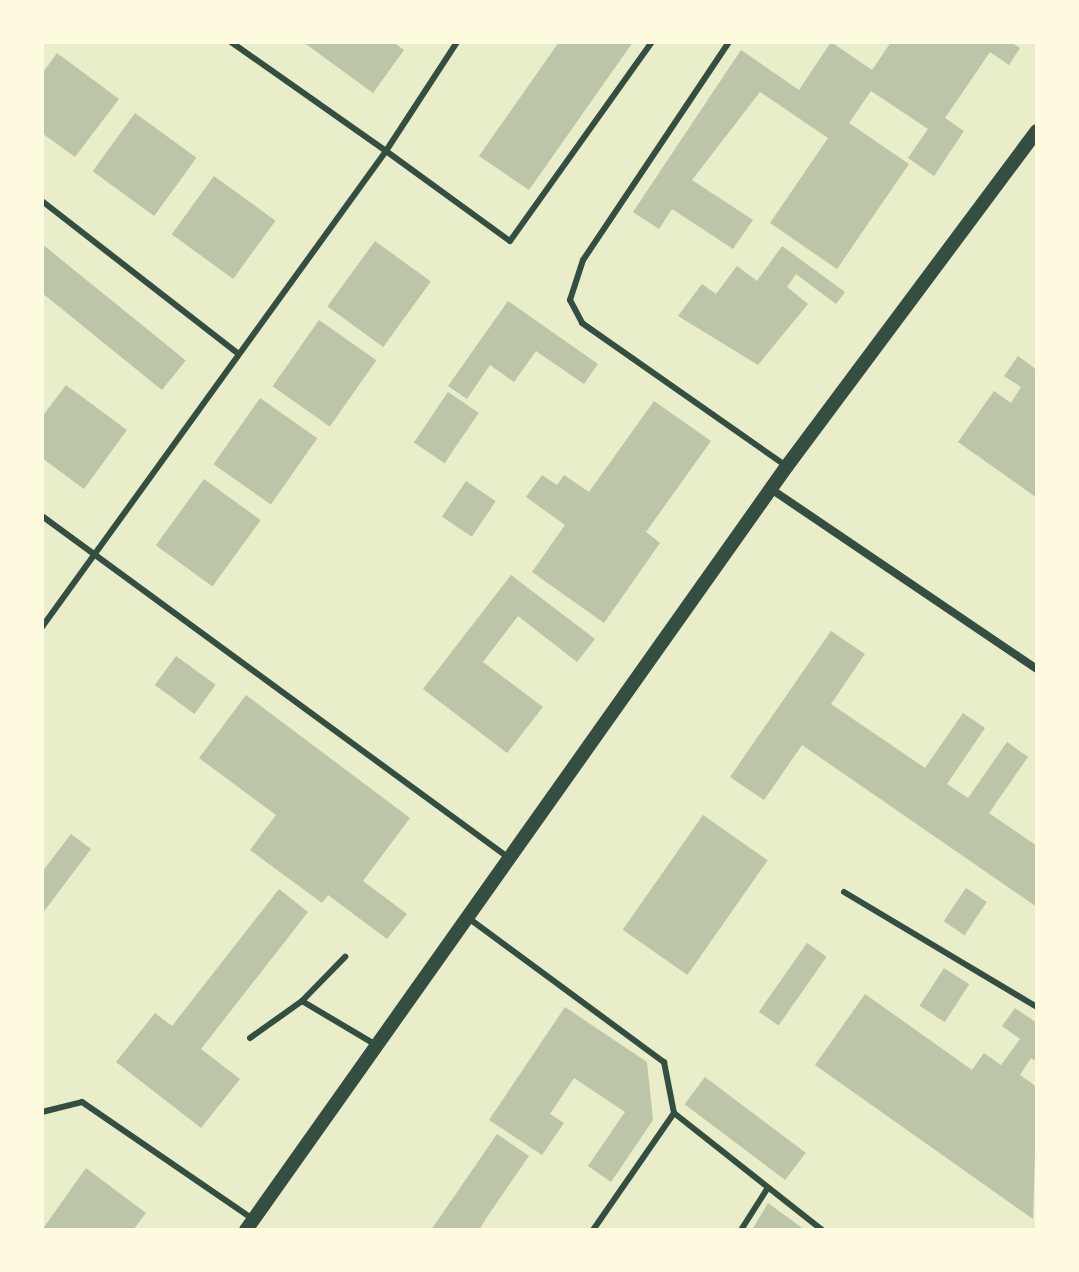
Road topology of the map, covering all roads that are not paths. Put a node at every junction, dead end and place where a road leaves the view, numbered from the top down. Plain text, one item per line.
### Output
1 (231, 42) edge
2 (457, 42) edge
3 (652, 42) edge
4 (729, 42) edge
5 (1037, 131) edge
6 (386, 151) junction
7 (42, 201) edge
8 (237, 353) junction
9 (787, 466) junction
10 (771, 489) junction
11 (42, 516) edge
12 (92, 557) junction
13 (42, 627) edge
14 (1037, 669) edge
15 (509, 858) junction
16 (844, 892) dead end
17 (467, 917) junction
18 (345, 957) dead end
19 (302, 1001) junction
20 (1037, 1007) edge
21 (250, 1038) dead end
22 (376, 1045) junction
23 (42, 1112) edge
24 (674, 1113) junction
25 (767, 1189) junction
26 (249, 1225) edge
27 (593, 1230) edge
28 (741, 1230) edge
29 (822, 1230) edge

1 - 6 lane
2 - 6 lane
3 - 6 lane
4 - 9 lane
5 - 9 street
6 - 8 lane
7 - 8 lane
8 - 12 lane
9 - 10 street
10 - 14 street
10 - 15 street
11 - 12 lane
12 - 13 lane
12 - 15 lane
15 - 17 street
16 - 20 lane
17 - 22 street
17 - 24 lane
18 - 19 lane
19 - 21 lane
19 - 22 lane
22 - 26 street
23 - 26 lane
24 - 25 lane
24 - 27 lane
25 - 28 lane
25 - 29 lane

